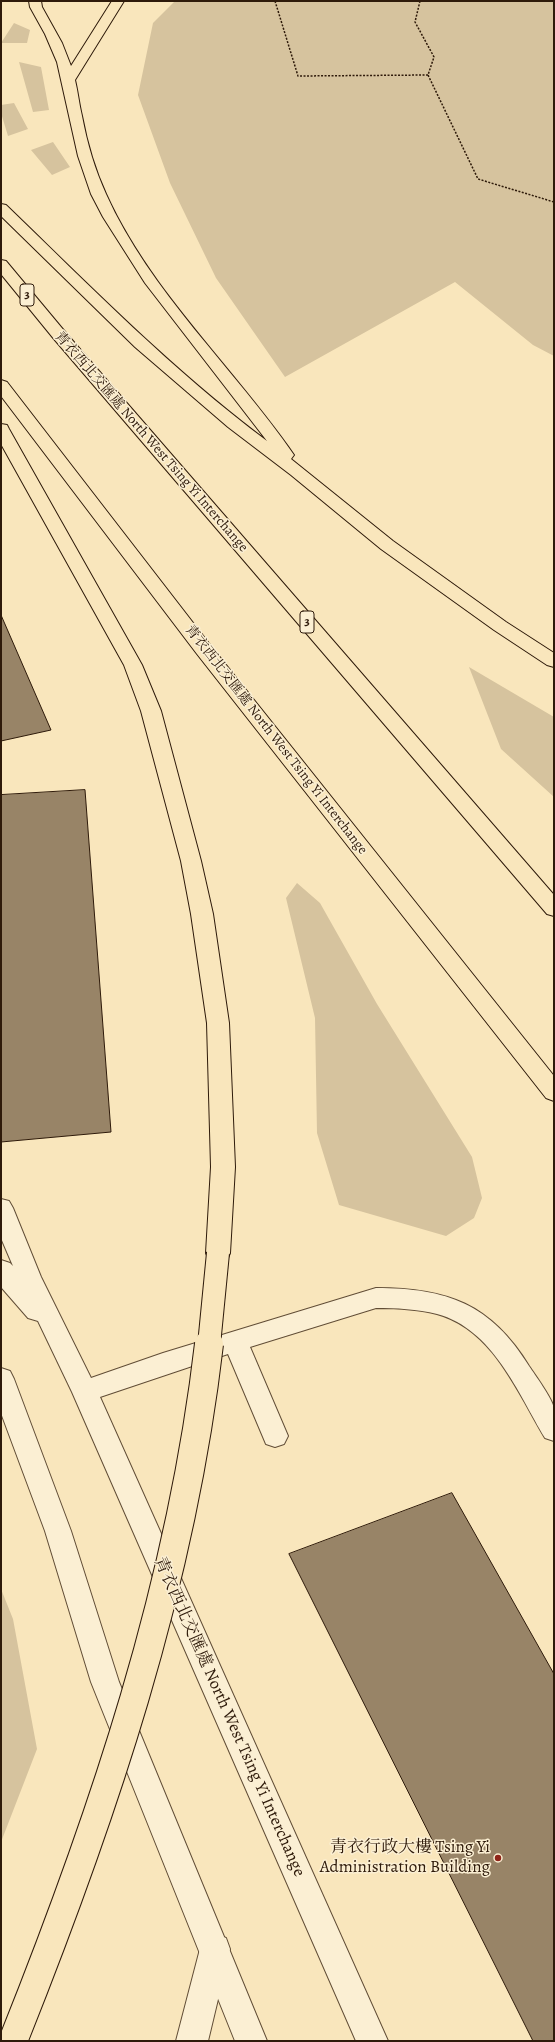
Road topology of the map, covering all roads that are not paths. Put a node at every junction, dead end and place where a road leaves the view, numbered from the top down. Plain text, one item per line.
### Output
1 (35, 1) edge
2 (118, 1) edge
3 (69, 80) junction
4 (1, 208) edge
5 (1, 264) edge
6 (1, 385) edge
7 (1, 429) edge
8 (297, 471) junction
9 (554, 661) edge
10 (554, 909) edge
11 (554, 1092) edge
12 (1, 1208) edge
13 (1, 1270) edge
14 (234, 1342) junction
15 (1, 1379) edge
16 (85, 1392) junction
17 (554, 1430) edge
18 (275, 1436) dead end
19 (215, 1949) junction
20 (13, 2041) edge
21 (192, 2041) edge
22 (252, 2041) edge
23 (372, 2041) edge

1 - 3 highway
2 - 3 highway
3 - 8 highway
4 - 8 highway
5 - 10 highway, 青衣西北交匯處 North West Tsing Yi Interchange / 3
6 - 11 highway, 青衣西北交匯處 North West Tsing Yi Interchange
7 - 20 highway, bridge
8 - 9 highway
12 - 16 street
13 - 16 street
14 - 16 street
14 - 17 street
14 - 18 street
15 - 19 street
16 - 23 street, 青衣西北交匯處 North West Tsing Yi Interchange
19 - 21 street
19 - 22 street

